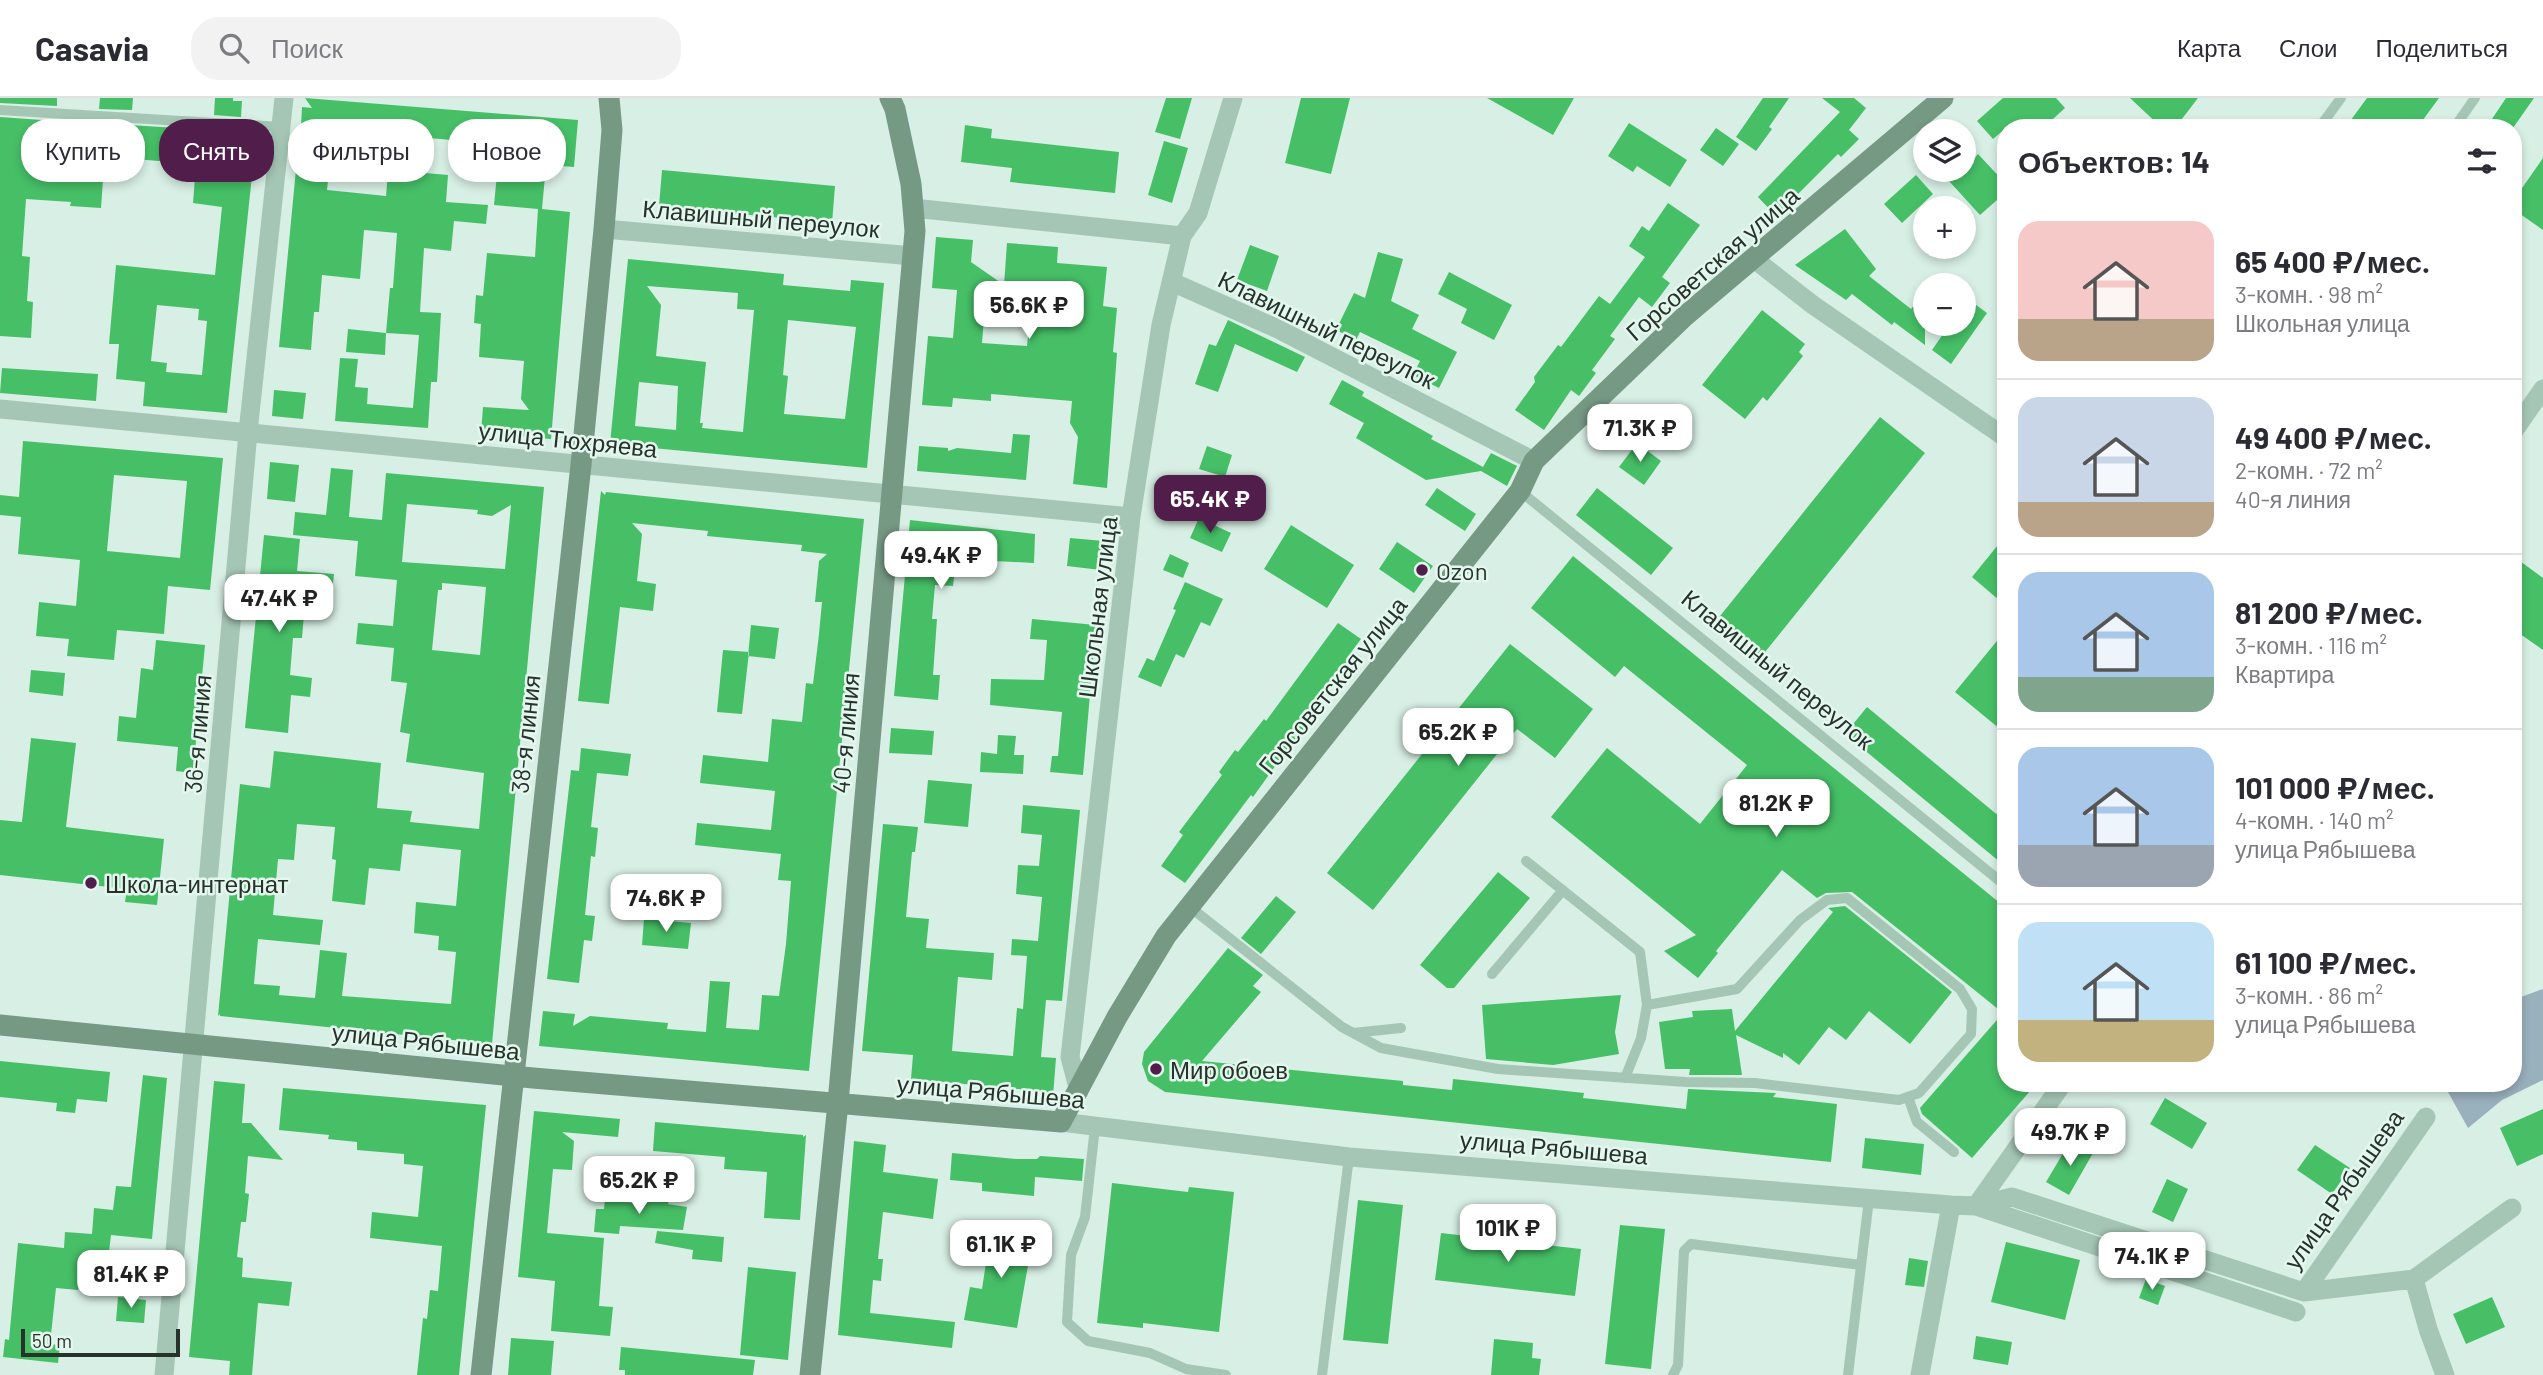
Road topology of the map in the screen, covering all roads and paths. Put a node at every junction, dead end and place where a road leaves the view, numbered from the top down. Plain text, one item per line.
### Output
1 (284, 98) edge
2 (600, 98) edge
3 (609, 98) edge
4 (890, 98) edge
5 (1233, 98) edge
6 (1943, 98) edge
7 (2341, 98) edge
8 (2475, 98) edge
9 (0, 110) edge
10 (2326, 119) edge
11 (2460, 119) edge
12 (282, 127) junction
13 (913, 208) junction
14 (604, 229) junction
15 (1182, 236) junction
16 (913, 256) junction
17 (1754, 259) junction
18 (1172, 282) junction
19 (2543, 389) edge
20 (0, 409) edge
21 (2522, 419) edge
22 (248, 432) junction
23 (1997, 432) edge
24 (1534, 461) junction
25 (581, 465) junction
26 (1520, 491) junction
27 (892, 496) junction
28 (1131, 517) junction
29 (1526, 860) dead end
30 (1997, 879) edge
31 (1563, 890) junction
32 (1189, 906) junction
33 (1492, 974) dead end
34 (1647, 1005) junction
35 (0, 1025) edge
36 (1401, 1028) dead end
37 (1353, 1033) junction
38 (195, 1045) junction
39 (514, 1076) junction
40 (1625, 1078) junction
41 (1079, 1091) junction
42 (2057, 1092) edge
43 (1908, 1097) junction
44 (838, 1103) junction
45 (2426, 1116) dead end
46 (1061, 1122) junction
47 (1095, 1127) junction
48 (1954, 1152) dead end
49 (1349, 1157) junction
50 (1869, 1199) junction
51 (1951, 1205) junction
52 (1976, 1206) junction
53 (2512, 1208) dead end
54 (2093, 1234) junction
55 (1861, 1265) junction
56 (2414, 1279) junction
57 (2304, 1292) junction
58 (2296, 1312) dead end
59 (164, 1375) edge
60 (481, 1375) edge
61 (810, 1375) edge
62 (1226, 1375) edge
63 (1322, 1375) edge
64 (1673, 1375) edge
65 (1848, 1375) edge
66 (1920, 1375) edge
67 (2445, 1375) edge

1 - 12 street, 36-я линия
2 - 3 street
3 - 14 street, 38-я линия
4 - 13 street, 40-я линия
5 - 15 street, Школьная улица
6 - 17 street, Горсоветская улица
7 - 10 lane
8 - 11 lane
9 - 12 lane
12 - 22 street, 36-я линия
13 - 15 street, Клавишный переулок
13 - 16 street, 40-я линия
14 - 16 street, Клавишный переулок
14 - 25 street, 38-я линия
15 - 18 street, Школьная улица
16 - 27 street, 40-я линия
17 - 23 street
17 - 24 street, Горсоветская улица
18 - 24 street, Клавишный переулок
18 - 28 street, Школьная улица
19 - 21 street
20 - 22 street, улица Тюхряева
22 - 25 street, улица Тюхряева
22 - 38 street, 36-я линия
24 - 26 street, Горсоветская улица
25 - 27 street, улица Тюхряева
25 - 39 street, 38-я линия
26 - 30 lane, Клавишный переулок
26 - 32 street, Горсоветская улица
27 - 28 street, улица Тюхряева
27 - 44 street, 40-я линия
28 - 41 street, Школьная улица
29 - 31 lane
31 - 33 lane
31 - 34 lane
32 - 37 lane
32 - 41 street, Горсоветская улица
34 - 40 lane
34 - 43 lane
35 - 38 street, улица Рябышева
36 - 37 lane
37 - 40 lane
38 - 39 street, улица Рябышева
38 - 59 street, 36-я линия
39 - 44 street, улица Рябышева
39 - 60 street, 38-я линия
40 - 43 lane
41 - 46 street, Горсоветская улица
42 - 52 street
43 - 48 lane
44 - 46 street, улица Рябышева
44 - 61 street, 40-я линия
45 - 57 street, улица Рябышева
46 - 47 street, улица Рябышева
47 - 49 street, улица Рябышева
47 - 62 lane
49 - 50 street, улица Рябышева
49 - 63 lane
50 - 51 street, улица Рябышева
50 - 55 lane
51 - 52 street, улица Рябышева
51 - 66 street
52 - 54 street, улица Рябышева
53 - 56 street, улица Рябышева
54 - 57 street, улица Рябышева
54 - 58 street, улица Рябышева
55 - 64 lane
55 - 65 lane
56 - 57 street, улица Рябышева
56 - 67 street

